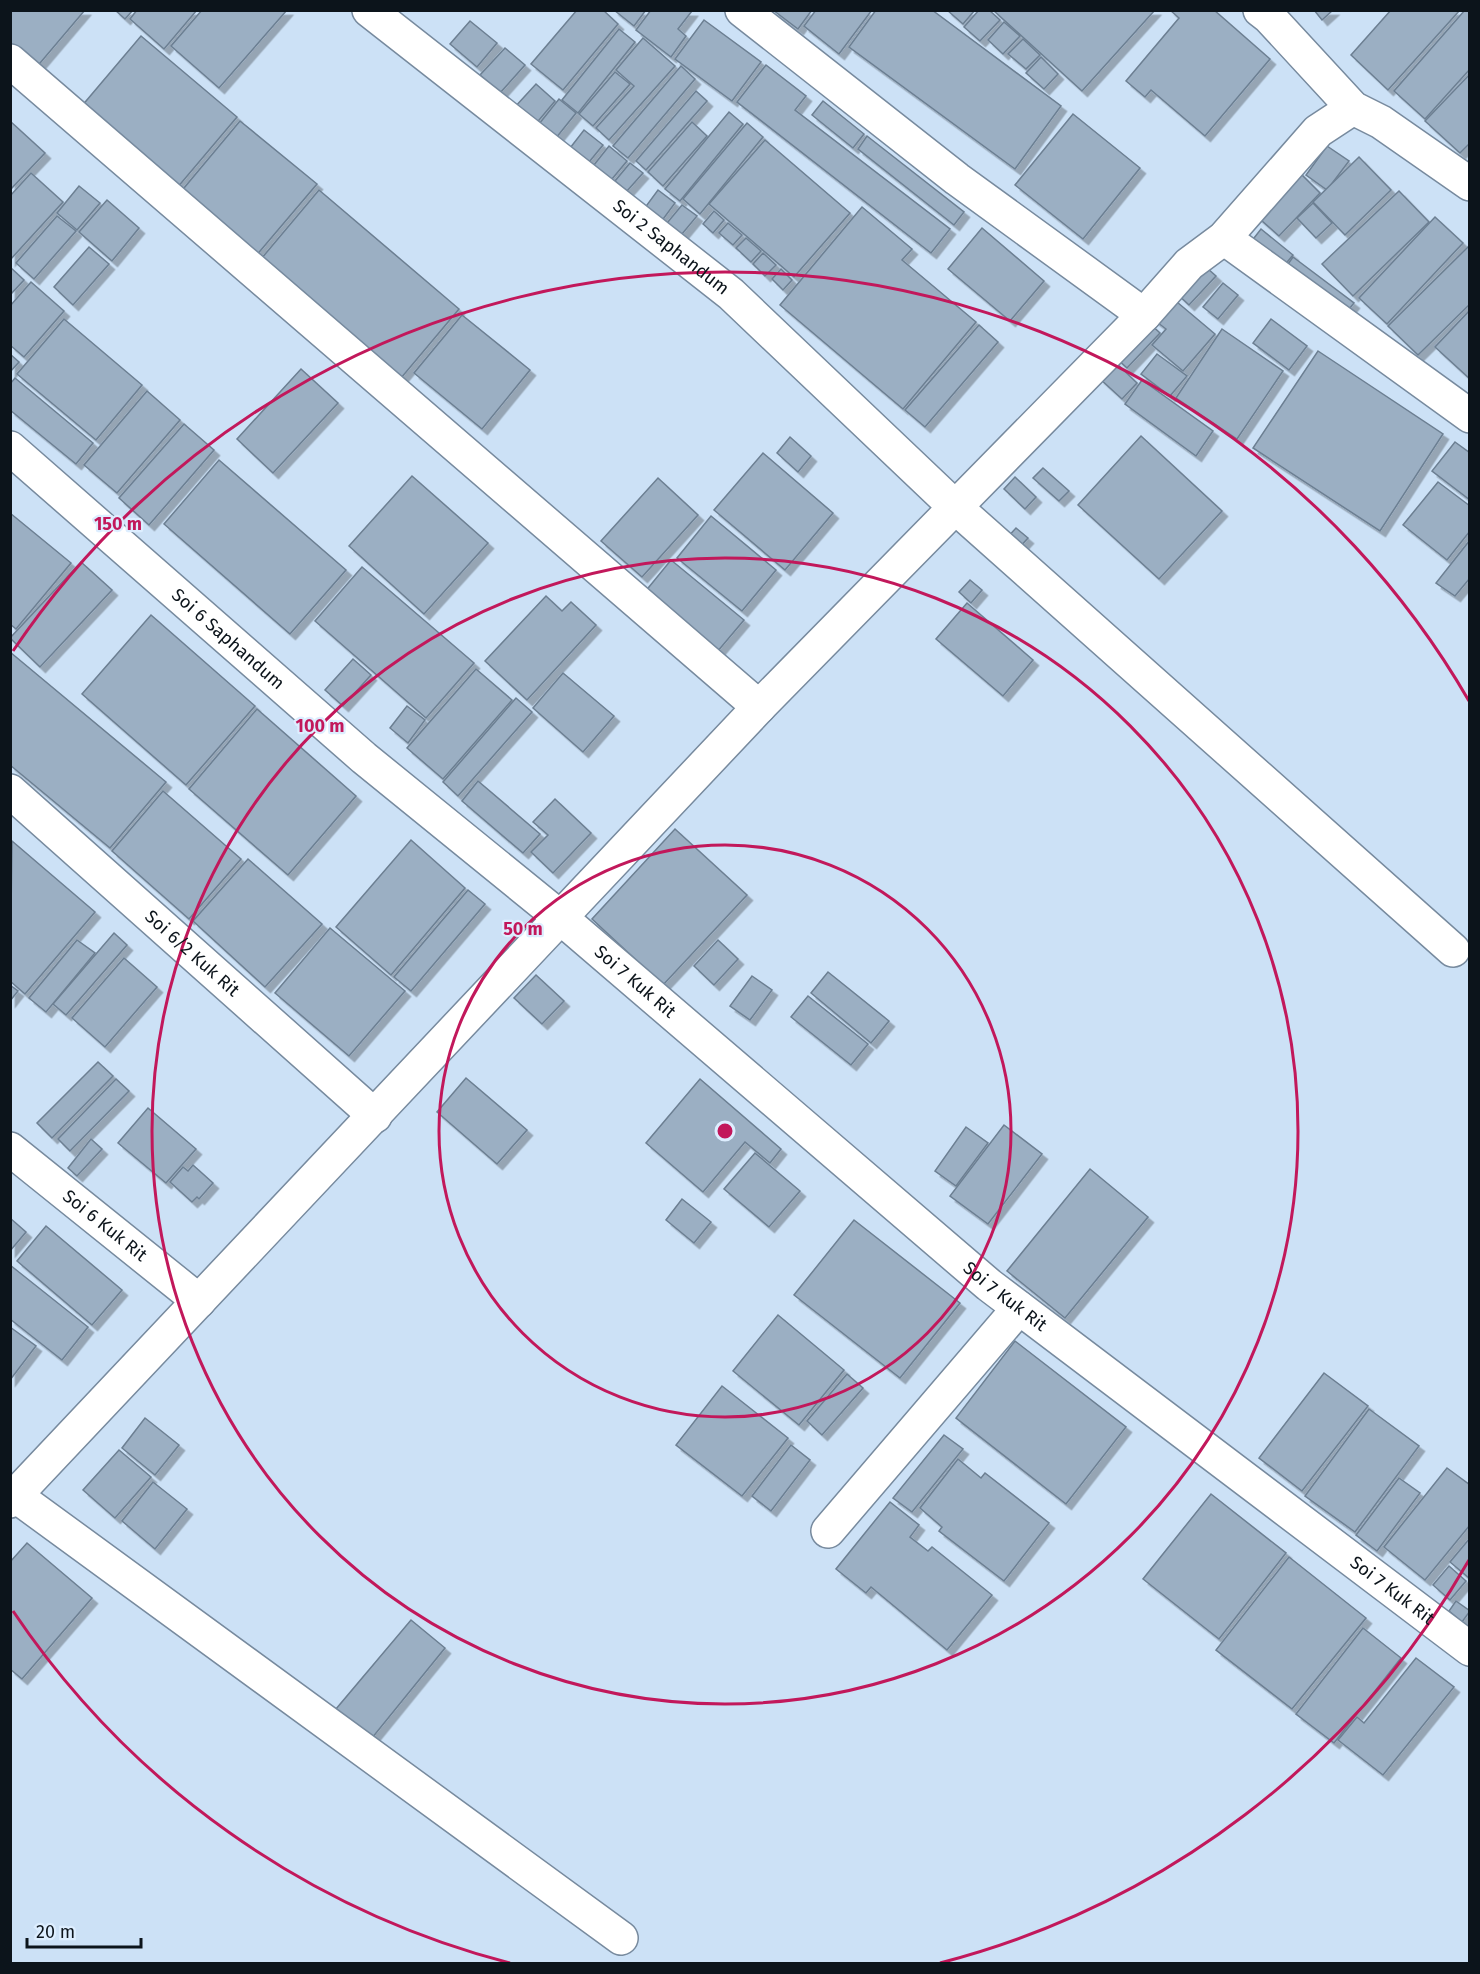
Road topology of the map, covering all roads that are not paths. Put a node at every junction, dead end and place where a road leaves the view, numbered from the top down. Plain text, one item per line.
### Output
1 (369, 10) edge
2 (742, 10) edge
3 (1260, 10) edge
4 (10, 62) edge
5 (1353, 108) junction
6 (1470, 184) edge
7 (1224, 238) junction
8 (1144, 315) junction
9 (1470, 416) edge
10 (10, 448) edge
11 (954, 506) junction
12 (759, 707) junction
13 (10, 791) edge
14 (561, 918) junction
15 (1453, 950) dead end
16 (375, 1116) junction
17 (10, 1149) edge
18 (199, 1301) junction
19 (1019, 1308) junction
20 (13, 1498) edge
21 (828, 1531) dead end
22 (1470, 1649) edge
23 (621, 1938) dead end

1 - 11 street, Soi 2 Saphandum
2 - 8 street
3 - 5 street
4 - 12 street
5 - 6 street
5 - 7 street
7 - 8 street
7 - 9 street
8 - 11 street
10 - 14 street, Soi 6 Saphandum
11 - 12 street
11 - 15 street, Soi 2 Saphandum
12 - 14 street
13 - 16 street, Soi 6/2 Kuk Rit
14 - 16 street
14 - 19 street, Soi 7 Kuk Rit
16 - 18 street
17 - 18 street, Soi 6 Kuk Rit
18 - 20 street
19 - 21 street
19 - 22 street, Soi 7 Kuk Rit
20 - 23 street

